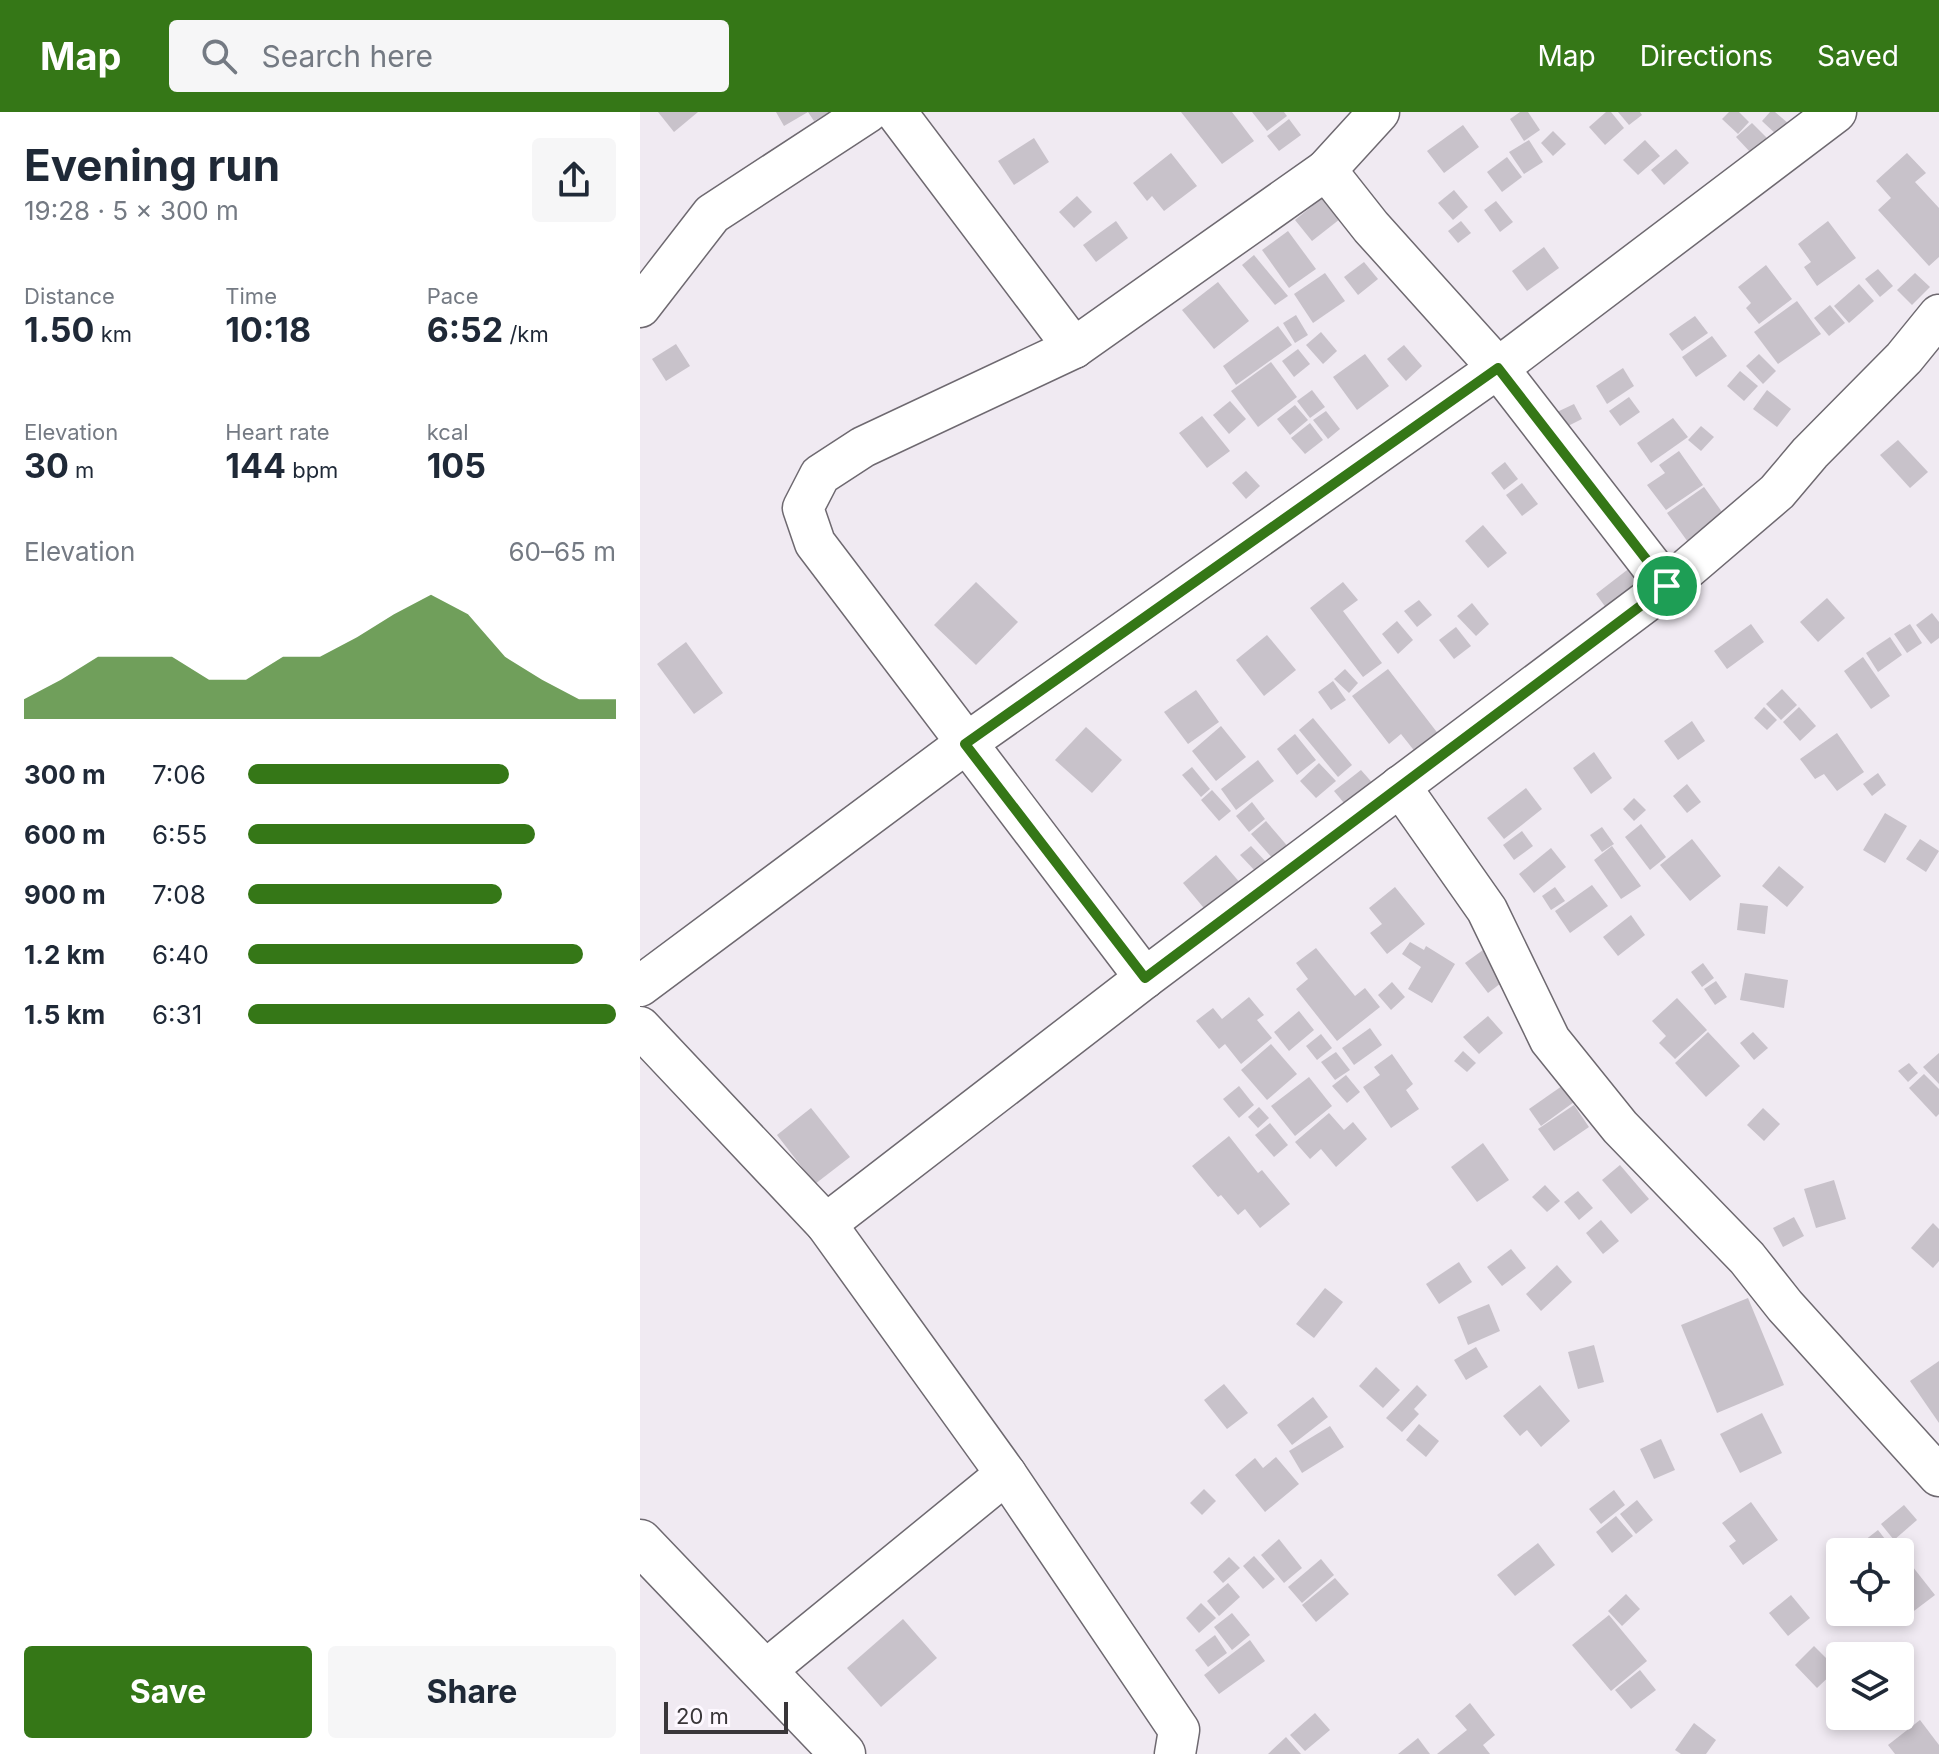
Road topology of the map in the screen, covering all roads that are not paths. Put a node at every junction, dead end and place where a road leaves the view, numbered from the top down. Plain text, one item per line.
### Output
1 (868, 112) edge
2 (896, 112) edge
3 (1379, 112) edge
4 (1836, 112) edge
5 (1326, 170) junction
6 (640, 307) edge
7 (1939, 315) edge
8 (1074, 348) junction
9 (1498, 368) junction
10 (1667, 586) junction
11 (965, 744) junction
12 (1400, 786) junction
13 (1145, 978) junction
14 (640, 986) edge
15 (640, 1027) edge
16 (826, 1224) junction
17 (1006, 1474) junction
18 (1939, 1476) edge
19 (640, 1542) edge
20 (766, 1670) junction
21 (843, 1754) edge
22 (1175, 1754) edge

1 - 6 street
2 - 8 street
3 - 5 street
4 - 9 street
5 - 8 street
5 - 9 street
7 - 10 street
8 - 11 street
9 - 10 street
9 - 11 street
10 - 12 street
11 - 13 street
11 - 14 street
12 - 13 street
12 - 18 street
13 - 16 street
15 - 16 street
16 - 17 street
17 - 20 street
17 - 22 street
19 - 20 street
20 - 21 street

